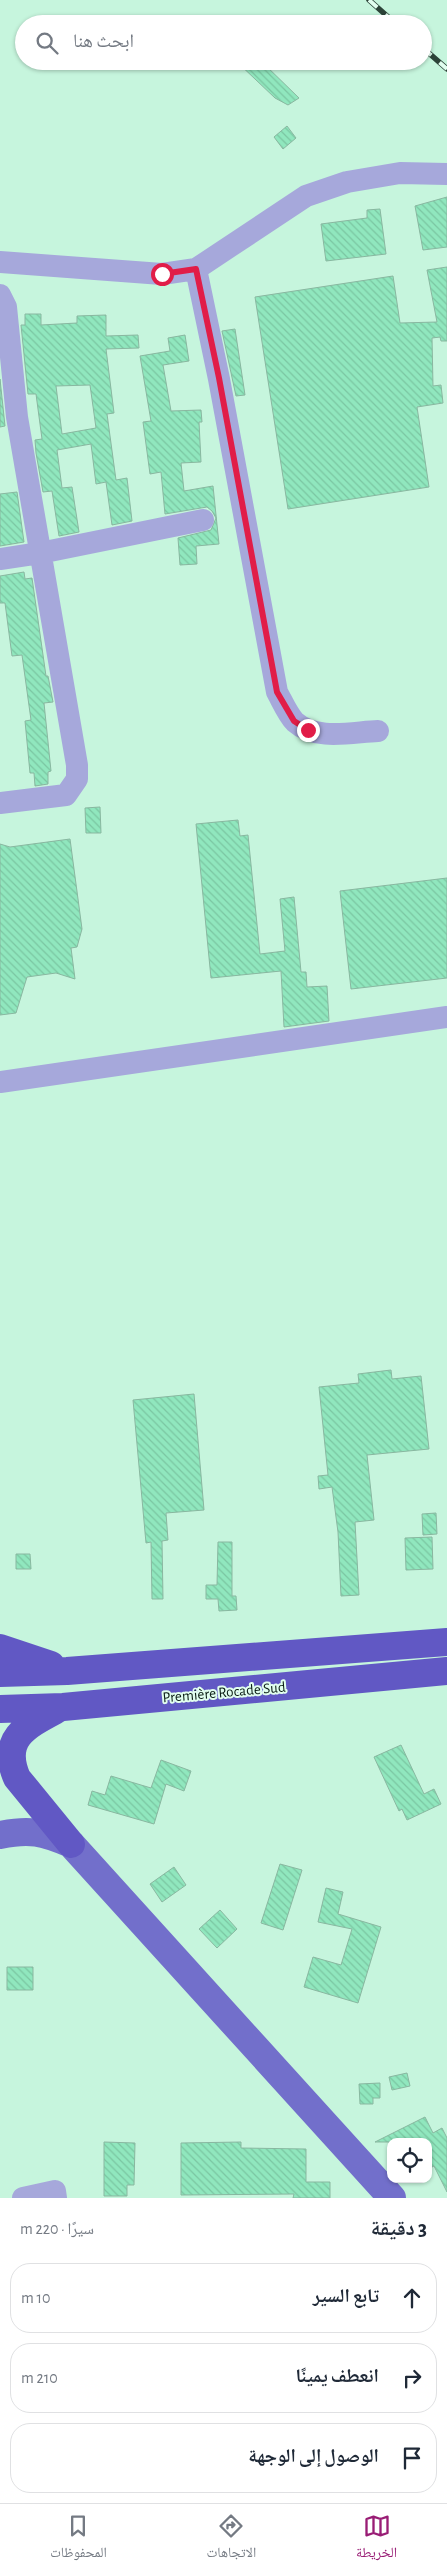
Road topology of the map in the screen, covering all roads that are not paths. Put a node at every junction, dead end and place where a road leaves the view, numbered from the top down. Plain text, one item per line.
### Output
1 (447, 174) edge
2 (0, 262) edge
3 (196, 269) junction
4 (0, 296) edge
5 (203, 520) dead end
6 (40, 553) junction
7 (0, 559) edge
8 (378, 731) dead end
9 (0, 804) edge
10 (447, 1017) edge
11 (0, 1082) edge
12 (447, 1642) edge
13 (0, 1648) edge
14 (67, 1671) junction
15 (447, 1671) edge
16 (0, 1673) edge
17 (63, 1707) junction
18 (0, 1709) edge
19 (0, 1835) edge
20 (71, 1844) junction
21 (23, 2198) edge
22 (56, 2198) edge
23 (392, 2198) edge

1 - 3 street
2 - 3 street
3 - 8 street
4 - 6 street
5 - 6 street
6 - 7 street
6 - 9 street
10 - 11 street
12 - 14 highway
13 - 14 highway
14 - 16 highway
15 - 17 highway, Première Rocade Sud
17 - 18 highway, Première Rocade Sud
17 - 20 highway
19 - 20 main road
20 - 23 main road
21 - 22 street

